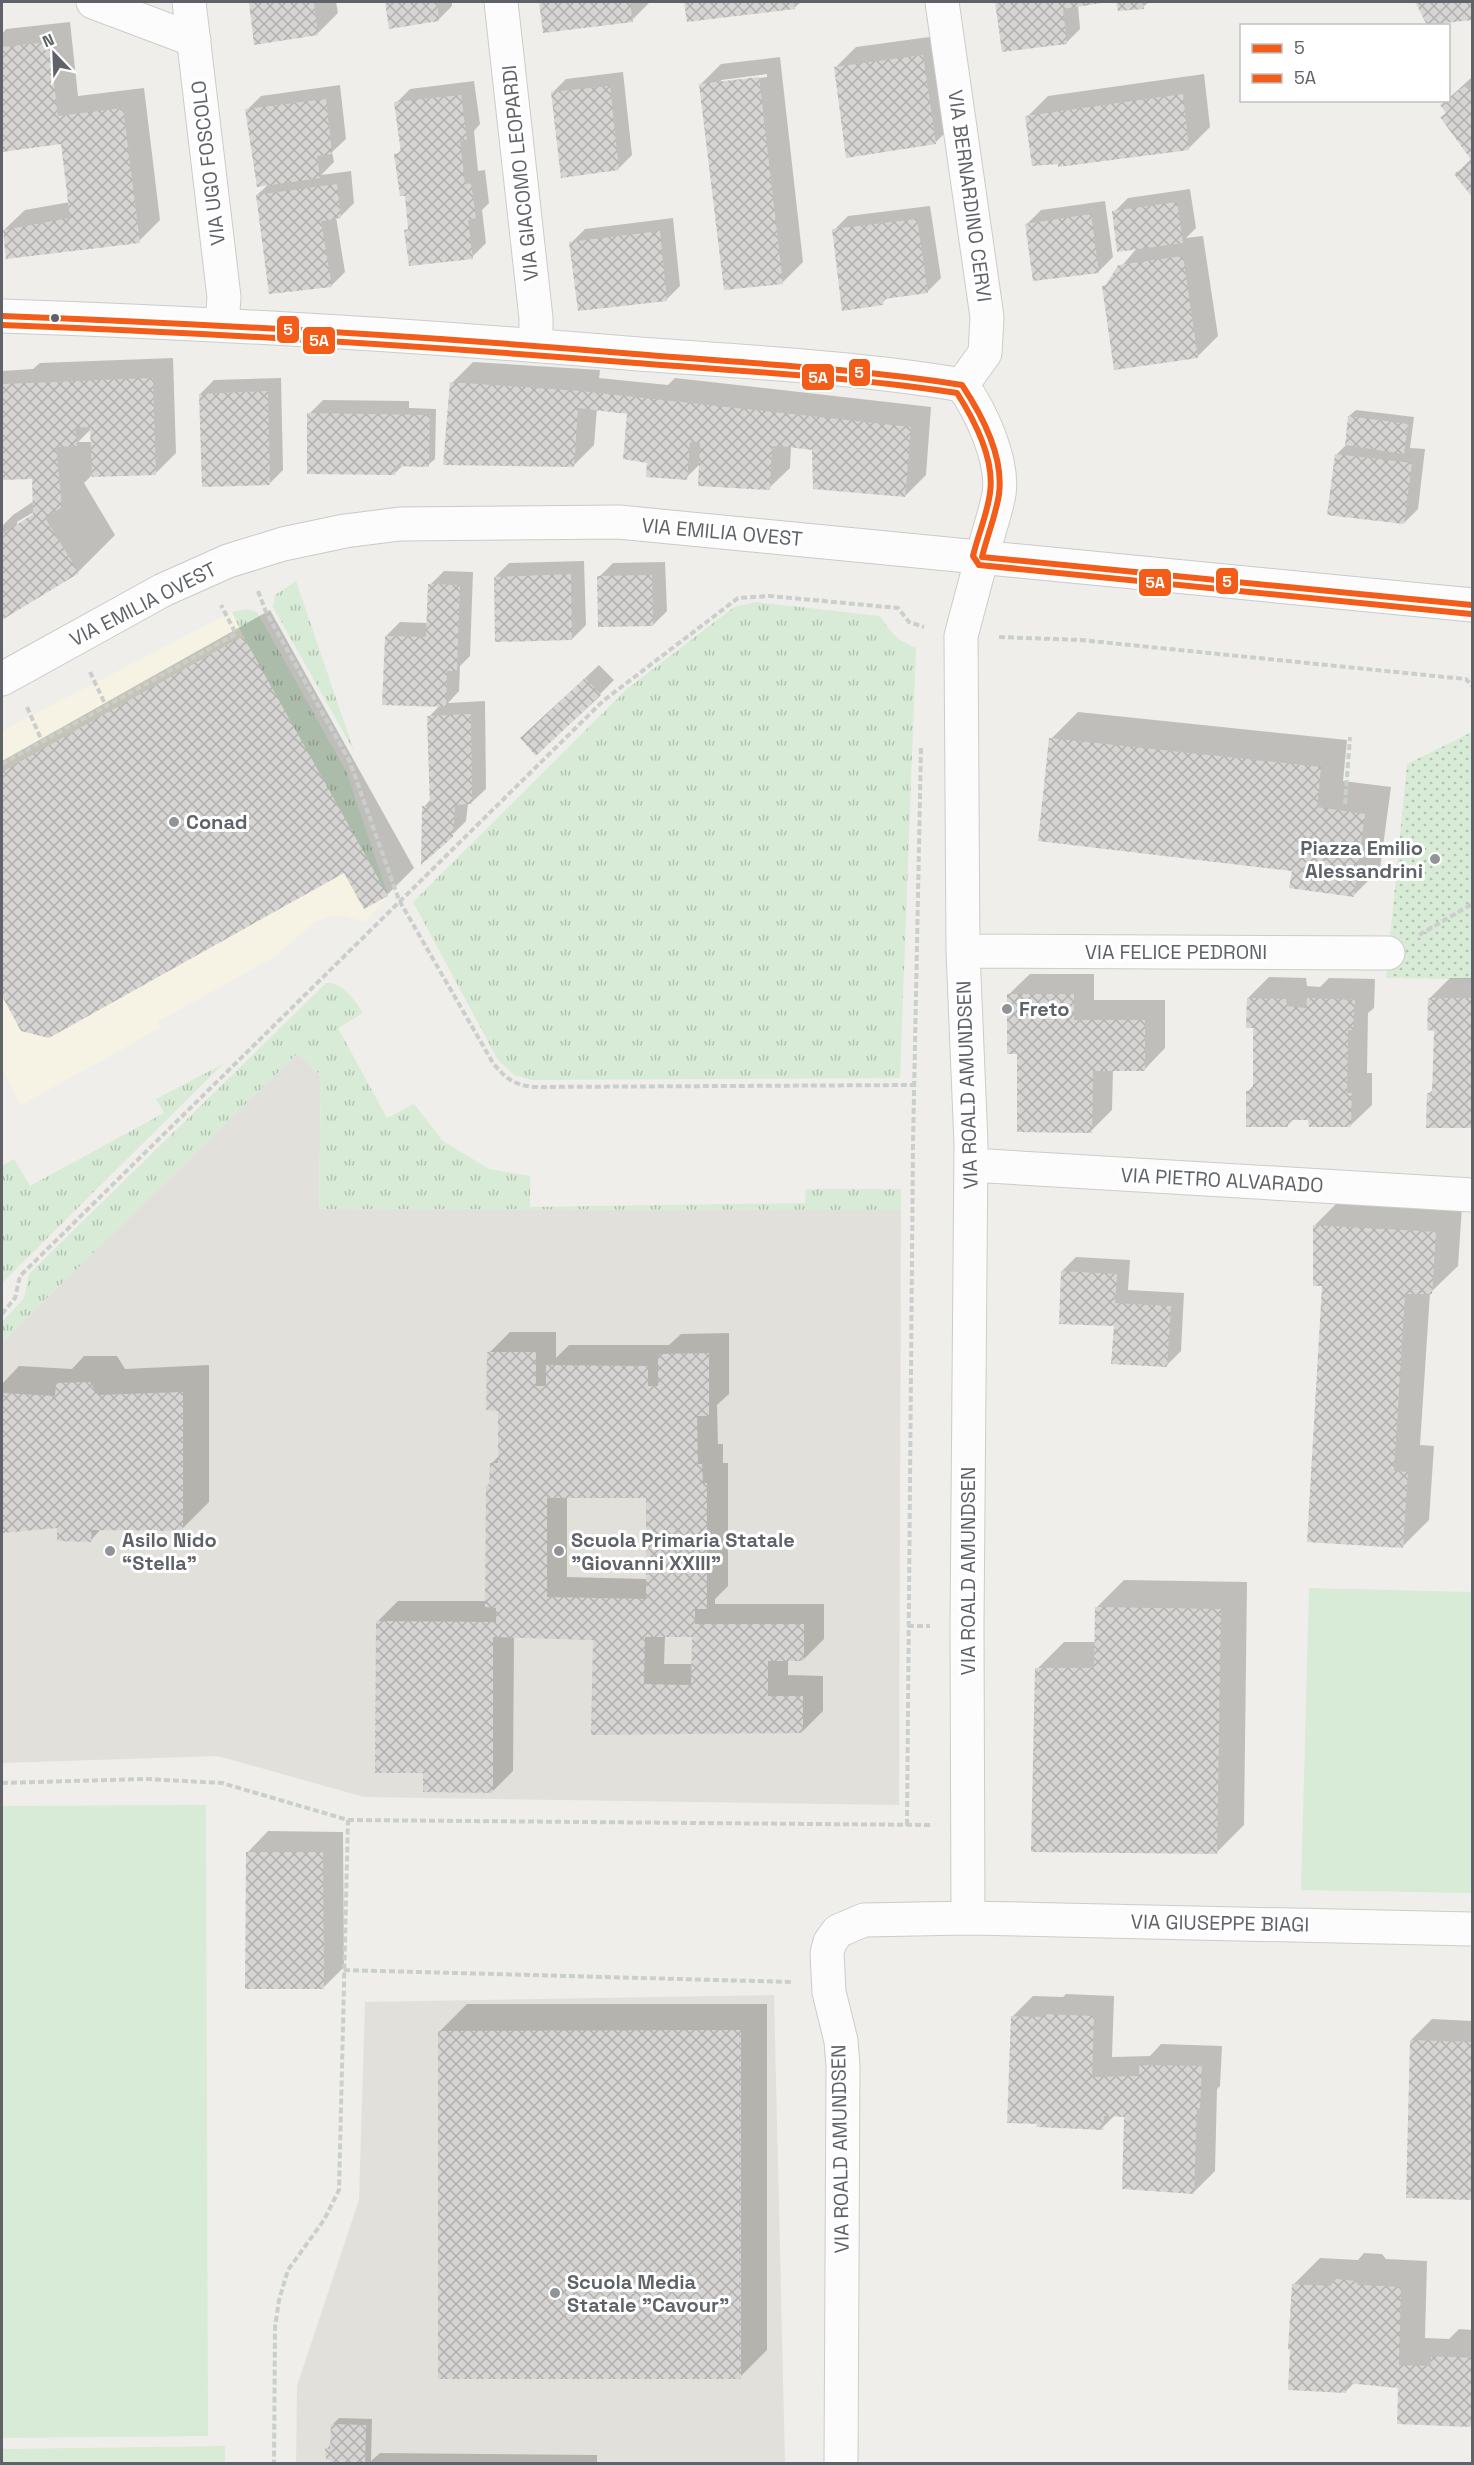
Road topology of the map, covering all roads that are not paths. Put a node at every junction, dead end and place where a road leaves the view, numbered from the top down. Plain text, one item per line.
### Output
1 (93, 2) edge
2 (189, 2) edge
3 (501, 2) edge
4 (942, 2) edge
5 (194, 40) junction
6 (2, 316) edge
7 (222, 325) junction
8 (537, 345) junction
9 (962, 385) junction
10 (982, 557) junction
11 (1473, 605) edge
12 (2, 679) edge
13 (963, 951) junction
14 (1388, 953) road end
15 (971, 1165) junction
16 (1473, 1195) edge
17 (968, 1918) junction
18 (1473, 1929) edge
19 (841, 2463) edge

1 - 5 street
2 - 5 street, VIA UGO FOSCOLO
3 - 8 street, VIA GIACOMO LEOPARDI
4 - 9 street, VIA BERNARDINO CERVI
5 - 7 street, VIA UGO FOSCOLO
6 - 7 street
7 - 8 street
8 - 9 street
9 - 10 street, VIA ROALD AMUNDSEN
10 - 11 street, VIA EMILIA OVEST
10 - 12 street, VIA EMILIA OVEST
10 - 13 street, VIA ROALD AMUNDSEN
13 - 14 street, VIA FELICE PEDRONI
13 - 15 street, VIA ROALD AMUNDSEN
15 - 16 street, VIA PIETRO ALVARADO
15 - 17 street, VIA ROALD AMUNDSEN
17 - 18 street, VIA GIUSEPPE BIAGI
17 - 19 street, VIA ROALD AMUNDSEN

